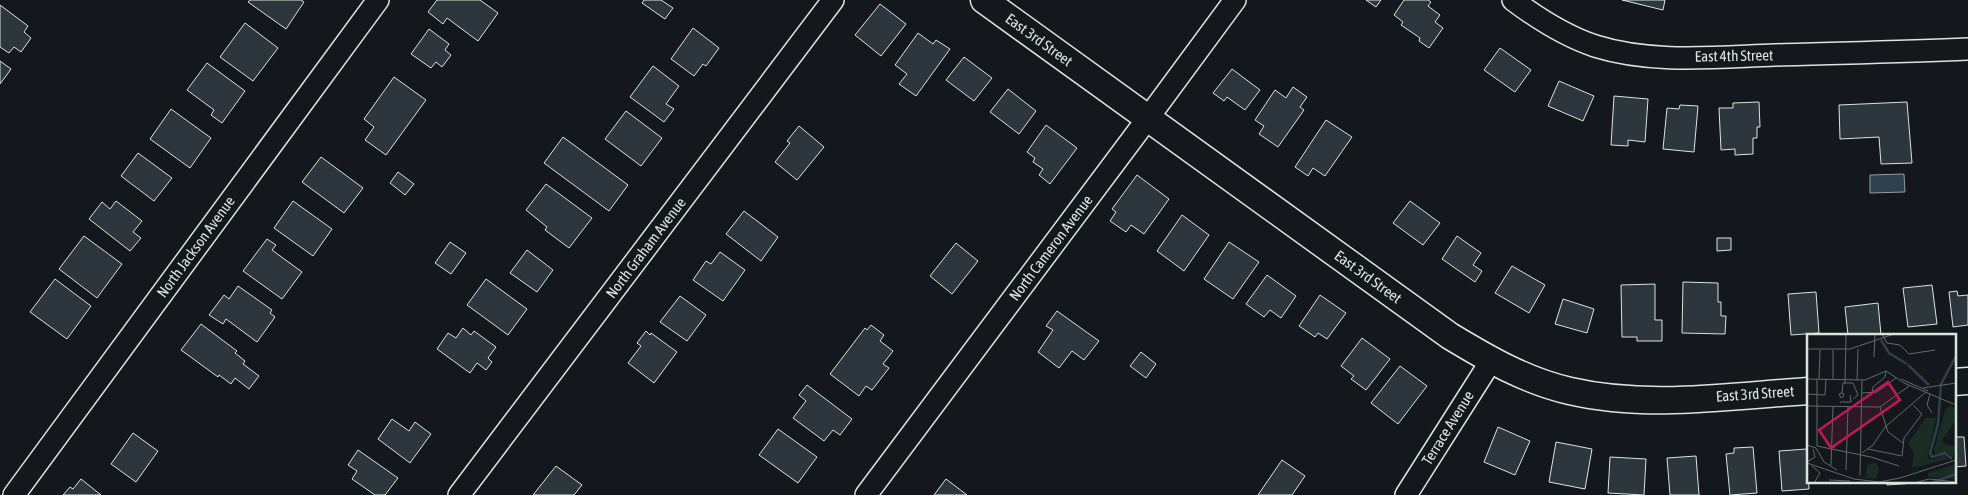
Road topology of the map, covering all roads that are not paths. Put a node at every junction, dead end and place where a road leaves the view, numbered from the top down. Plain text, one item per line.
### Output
1 (378, 0) edge
2 (833, 0) edge
3 (984, 0) edge
4 (1234, 0) edge
5 (1512, 0) edge
6 (1968, 49) edge
7 (1148, 118) junction
8 (1491, 361) junction
9 (1807, 391) edge
10 (14, 495) edge
11 (459, 495) edge
12 (866, 495) edge
13 (1406, 495) edge

1 - 10 street, North Jackson Avenue
2 - 11 street, North Graham Avenue
3 - 7 street, East 3rd Street
4 - 7 street, North Cameron Avenue
5 - 6 street, East 4th Street
7 - 8 street, East 3rd Street
7 - 12 street, North Cameron Avenue
8 - 9 street, East 3rd Street
8 - 13 street, Terrace Avenue

